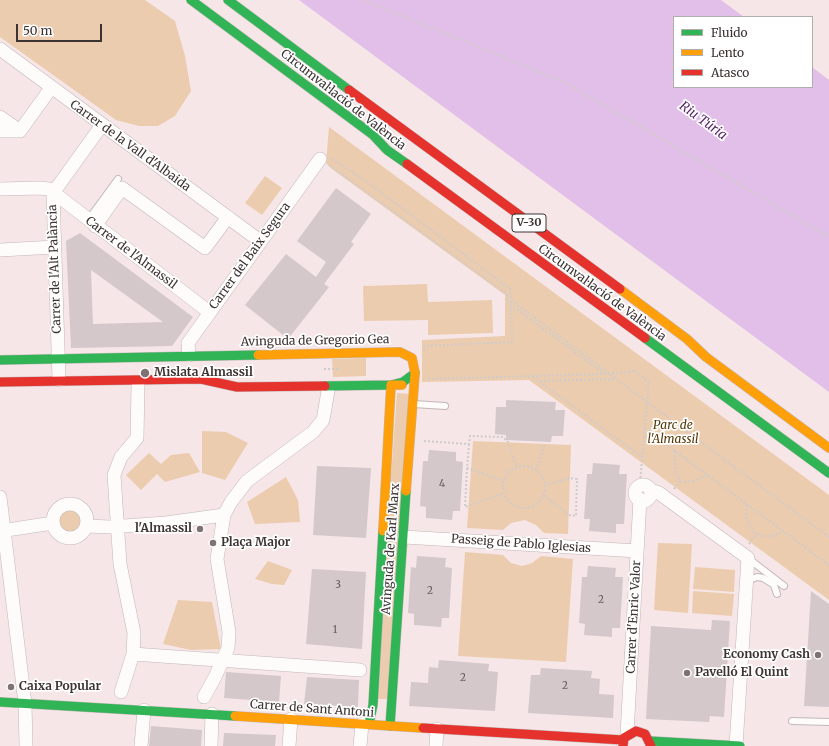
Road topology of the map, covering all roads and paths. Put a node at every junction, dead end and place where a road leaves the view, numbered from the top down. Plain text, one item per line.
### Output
1 (191, 0) edge
2 (228, 0) edge
3 (364, 0) edge
4 (0, 49) edge
5 (51, 88) junction
6 (0, 116) edge
7 (102, 125) junction
8 (0, 131) edge
9 (20, 131) junction
10 (373, 135) junction
11 (320, 159) junction
12 (118, 180) dead end
13 (0, 189) edge
14 (53, 193) junction
15 (228, 217) junction
16 (91, 223) junction
17 (829, 237) edge
18 (260, 241) junction
19 (55, 247) junction
20 (0, 250) edge
21 (579, 278) dead end
22 (511, 300) junction
23 (511, 305) junction
24 (209, 312) junction
25 (672, 339) dead end
26 (424, 352) dead end
27 (189, 355) junction
28 (706, 357) junction
29 (58, 358) junction
30 (0, 360) edge
31 (414, 373) junction
32 (608, 373) junction
33 (604, 374) junction
34 (532, 376) junction
35 (429, 379) dead end
36 (616, 379) junction
37 (59, 380) junction
38 (539, 381) junction
39 (0, 382) edge
40 (138, 385) dead end
41 (391, 385) junction
42 (328, 391) dead end
43 (414, 392) junction
44 (647, 402) junction
45 (413, 404) junction
46 (445, 406) dead end
47 (646, 429) junction
48 (410, 440) junction
49 (469, 444) junction
50 (545, 444) dead end
51 (829, 448) edge
52 (675, 451) junction
53 (643, 458) junction
54 (467, 468) junction
55 (517, 468) junction
56 (536, 470) junction
57 (829, 473) edge
58 (708, 475) junction
59 (504, 481) junction
60 (546, 485) junction
61 (645, 488) junction
62 (504, 493) junction
63 (544, 495) junction
64 (0, 496) edge
65 (747, 504) junction
66 (224, 515) junction
67 (53, 523) junction
68 (86, 526) junction
69 (116, 527) junction
70 (2, 531) edge
71 (784, 532) junction
72 (404, 537) junction
73 (829, 537) edge
74 (637, 551) junction
75 (748, 558) junction
76 (829, 565) edge
77 (746, 581) junction
78 (784, 586) dead end
79 (777, 594) dead end
80 (386, 649) junction
81 (133, 654) junction
82 (223, 661) junction
83 (317, 664) dead end
84 (383, 666) junction
85 (360, 670) dead end
86 (122, 692) dead end
87 (204, 697) dead end
88 (0, 702) edge
89 (25, 703) junction
90 (144, 710) junction
91 (212, 714) junction
92 (291, 719) junction
93 (792, 721) dead end
94 (829, 722) edge
95 (365, 724) junction
96 (390, 726) junction
97 (437, 729) junction
98 (624, 740) edge
99 (535, 741) edge
100 (651, 743) edge
101 (26, 746) edge
102 (141, 746) edge
103 (210, 746) edge
104 (289, 746) edge
105 (360, 746) edge
106 (436, 746) edge
107 (736, 746) edge
108 (740, 746) edge

1 - 10 main road, Circumval·lació de València / V-30
2 - 28 main road, Circumval·lació de València / V-30
3 - 17 path
4 - 5 street, Carrer de la Vall d'Albaida
5 - 7 street, Carrer de la Vall d'Albaida
5 - 9 street
6 - 9 street
7 - 14 street, Carrer de l'Alt Palància
7 - 15 street, Carrer de la Vall d'Albaida
8 - 9 street
10 - 21 main road
10 - 57 main road, Circumval·lació de València / V-30
11 - 18 street, Carrer del Baix Segura
11 - 22 path
11 - 23 path
12 - 16 lane
13 - 14 street
14 - 16 street, Carrer de l'Almassil
14 - 19 street, Carrer de l'Alt Palància
15 - 16 street
15 - 18 street, Carrer de la Vall d'Albaida
16 - 24 street, Carrer de l'Almassil
18 - 24 street, Carrer del Baix Segura
19 - 20 street
19 - 29 street, Carrer de l'Alt Palància
22 - 23 path
22 - 32 path
23 - 26 path
23 - 33 path
24 - 27 street, Carrer del Baix Segura
25 - 28 main road
27 - 29 main road, Avinguda de Gregorio Gea
27 - 31 main road, Avinguda de Gregorio Gea
28 - 51 main road, Circumval·lació de València / V-30
29 - 30 main road, Avinguda de Gregorio Gea
29 - 37 street, Carrer de l'Alt Palància
31 - 41 main road
31 - 43 main road, Avinguda de Karl Marx
32 - 33 path
32 - 36 path
32 - 44 path
33 - 34 path
34 - 35 path
34 - 38 path
36 - 38 path
36 - 44 path
37 - 39 main road
37 - 41 main road
38 - 53 path
40 - 69 street
41 - 43 main road
41 - 80 main road, Avinguda de Karl Marx
42 - 66 street
43 - 45 main road, Avinguda de Karl Marx
44 - 47 path
44 - 73 path
45 - 46 lane
45 - 48 main road, Avinguda de Karl Marx
47 - 52 path
47 - 53 path
48 - 49 path
48 - 72 main road, Avinguda de Karl Marx
49 - 54 path
49 - 55 path
50 - 56 path
52 - 58 path
52 - 58 path
53 - 61 path
54 - 59 path
54 - 62 path
55 - 56 path
55 - 59 path
56 - 60 path
58 - 65 path
59 - 62 path
60 - 63 path
60 - 63 path
61 - 74 street, Carrer d'Enric Valor
61 - 75 street
62 - 63 path
64 - 70 street
65 - 71 path
65 - 71 path
66 - 69 street
66 - 82 street
67 - 68 street
67 - 68 street
67 - 70 street
68 - 69 street
69 - 81 street
70 - 89 street
71 - 76 path
72 - 74 street, Passeig de Pablo Iglesias
72 - 80 main road, Avinguda de Karl Marx
74 - 98 street, Carrer d'Enric Valor
75 - 77 street
75 - 78 lane
77 - 79 lane
77 - 107 street
80 - 84 main road, Avinguda de Karl Marx
80 - 84 main road, Avinguda de Karl Marx
81 - 82 street
81 - 86 street
82 - 85 street
82 - 87 street
83 - 84 lane
84 - 95 main road, Avinguda de Karl Marx
84 - 96 main road, Avinguda de Karl Marx
88 - 89 main road, Carrer de Sant Antoni
89 - 90 main road, Carrer de Sant Antoni
89 - 101 street
90 - 91 main road, Carrer de Sant Antoni
90 - 102 street
91 - 92 main road, Carrer de Sant Antoni
91 - 103 street
92 - 95 main road, Carrer de Sant Antoni
92 - 104 street
93 - 94 lane
95 - 96 main road, Carrer de Sant Antoni
95 - 105 street
96 - 97 main road, Carrer de Sant Antoni
97 - 99 main road, Carrer de Sant Antoni
97 - 106 street
98 - 99 main road, Carrer de Sant Antoni
98 - 100 main road, Carrer de Sant Antoni
100 - 107 main road
107 - 108 main road

